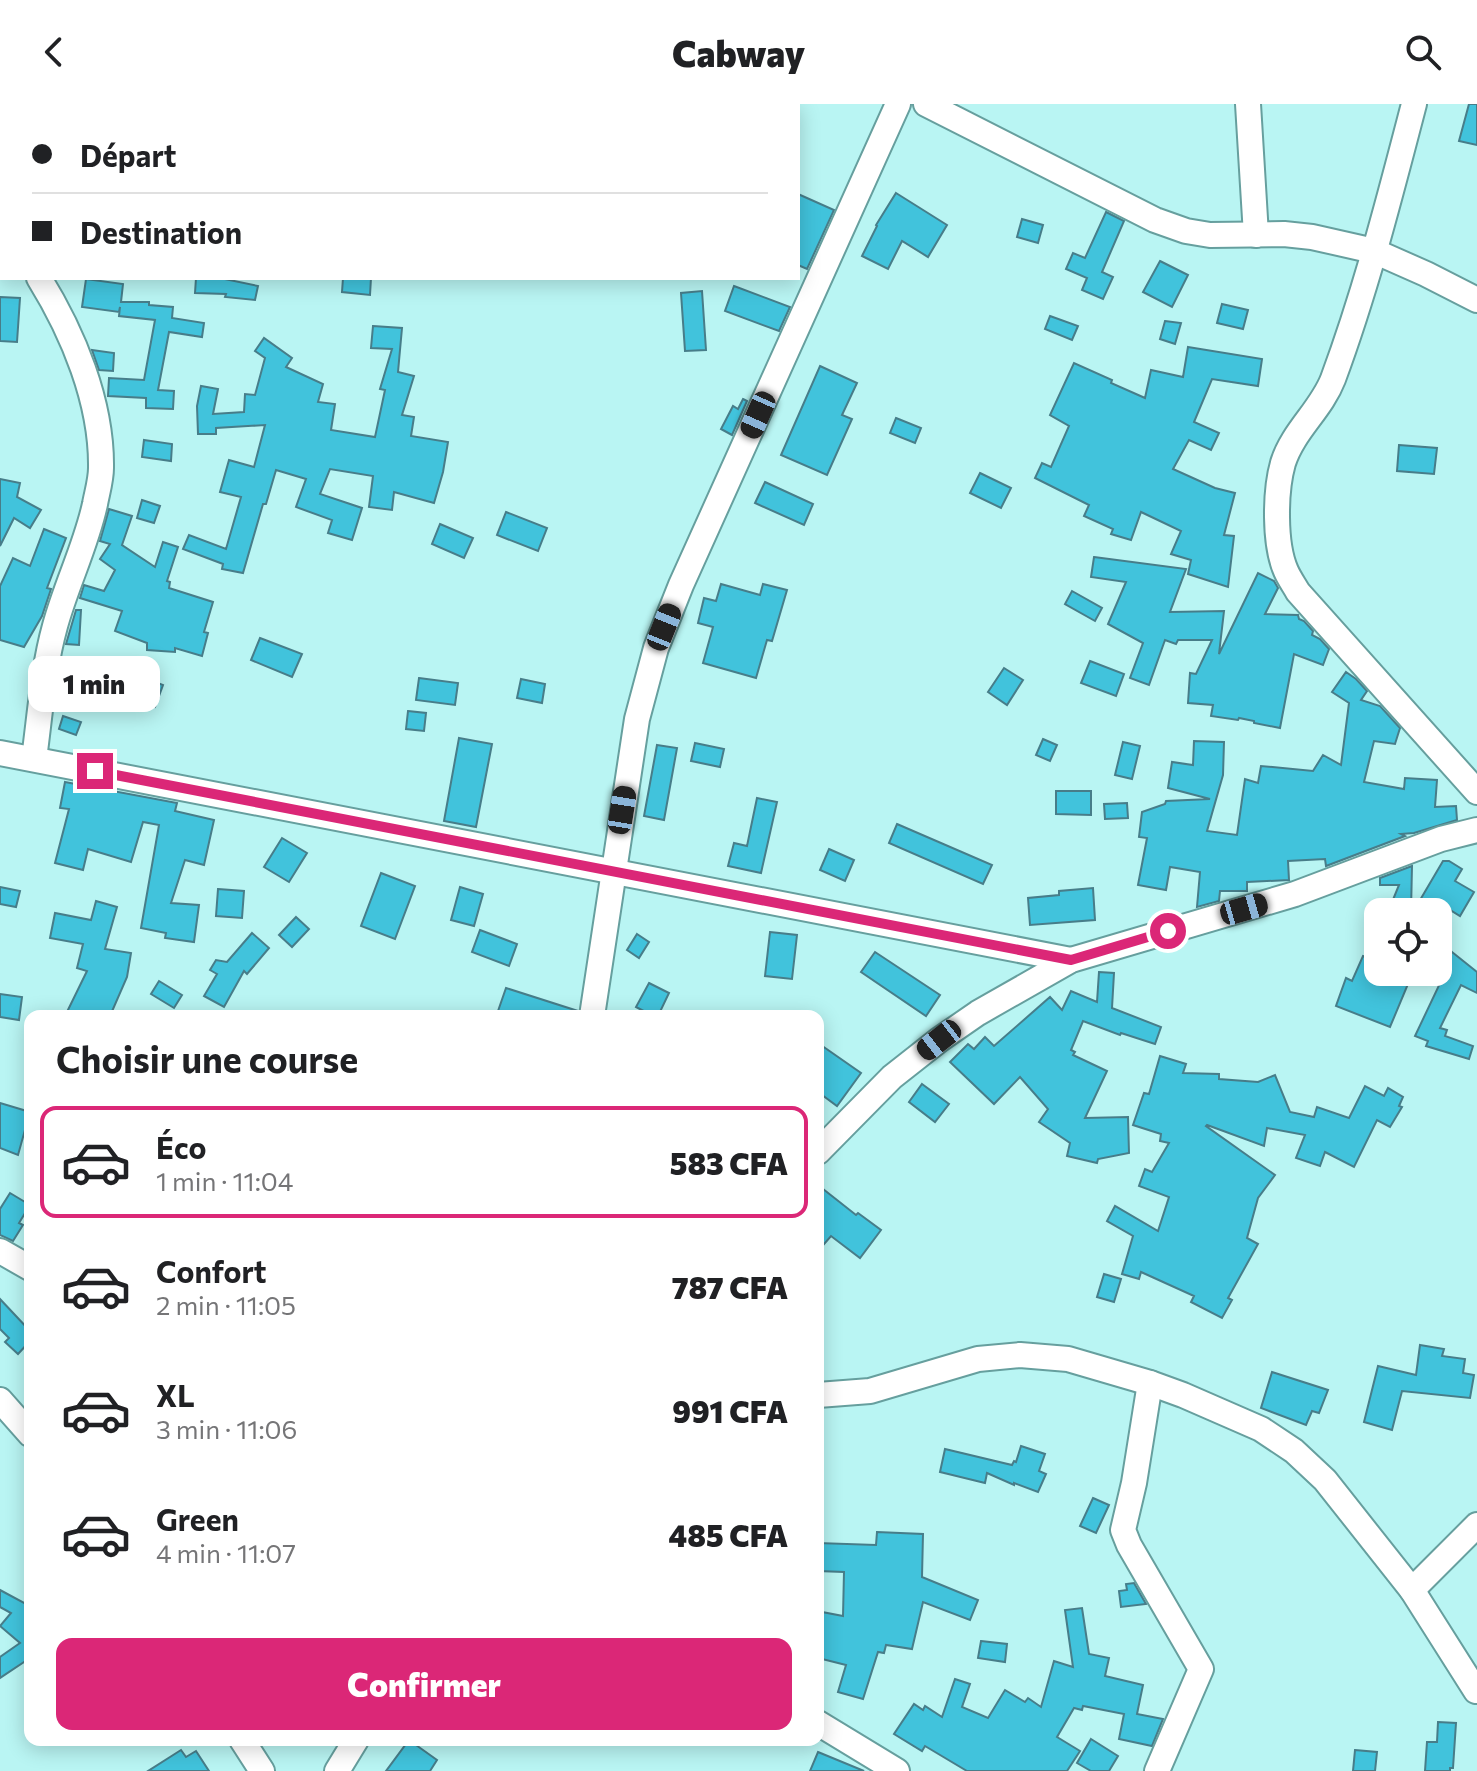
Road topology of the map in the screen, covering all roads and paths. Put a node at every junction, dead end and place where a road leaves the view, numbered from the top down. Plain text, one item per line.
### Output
1 (898, 104) edge
2 (926, 104) edge
3 (1248, 104) edge
4 (1414, 104) edge
5 (1256, 235) junction
6 (1374, 251) junction
7 (40, 280) edge
8 (1477, 300) edge
9 (0, 753) edge
10 (34, 759) junction
11 (1477, 792) edge
12 (1477, 830) edge
13 (612, 871) junction
14 (1071, 960) junction
15 (593, 1010) edge
16 (824, 1146) edge
17 (0, 1251) edge
18 (24, 1265) edge
19 (1150, 1383) junction
20 (824, 1395) edge
21 (0, 1400) edge
22 (24, 1427) edge
23 (1477, 1525) edge
24 (1412, 1590) junction
25 (1476, 1691) edge
26 (824, 1727) edge
27 (246, 1746) edge
28 (352, 1746) edge
29 (262, 1771) edge
30 (337, 1771) edge
31 (897, 1771) edge
32 (1157, 1771) edge

1 - 13 street
2 - 5 street
3 - 5 street
4 - 6 street
5 - 6 street
6 - 8 street
6 - 11 street
7 - 10 street
9 - 10 street
10 - 13 street
12 - 14 street
13 - 14 street
13 - 15 street
14 - 16 street
17 - 18 street
19 - 20 street
19 - 24 street
19 - 32 street
21 - 22 street
23 - 24 street
24 - 25 street
26 - 31 street
27 - 29 street
28 - 30 street

